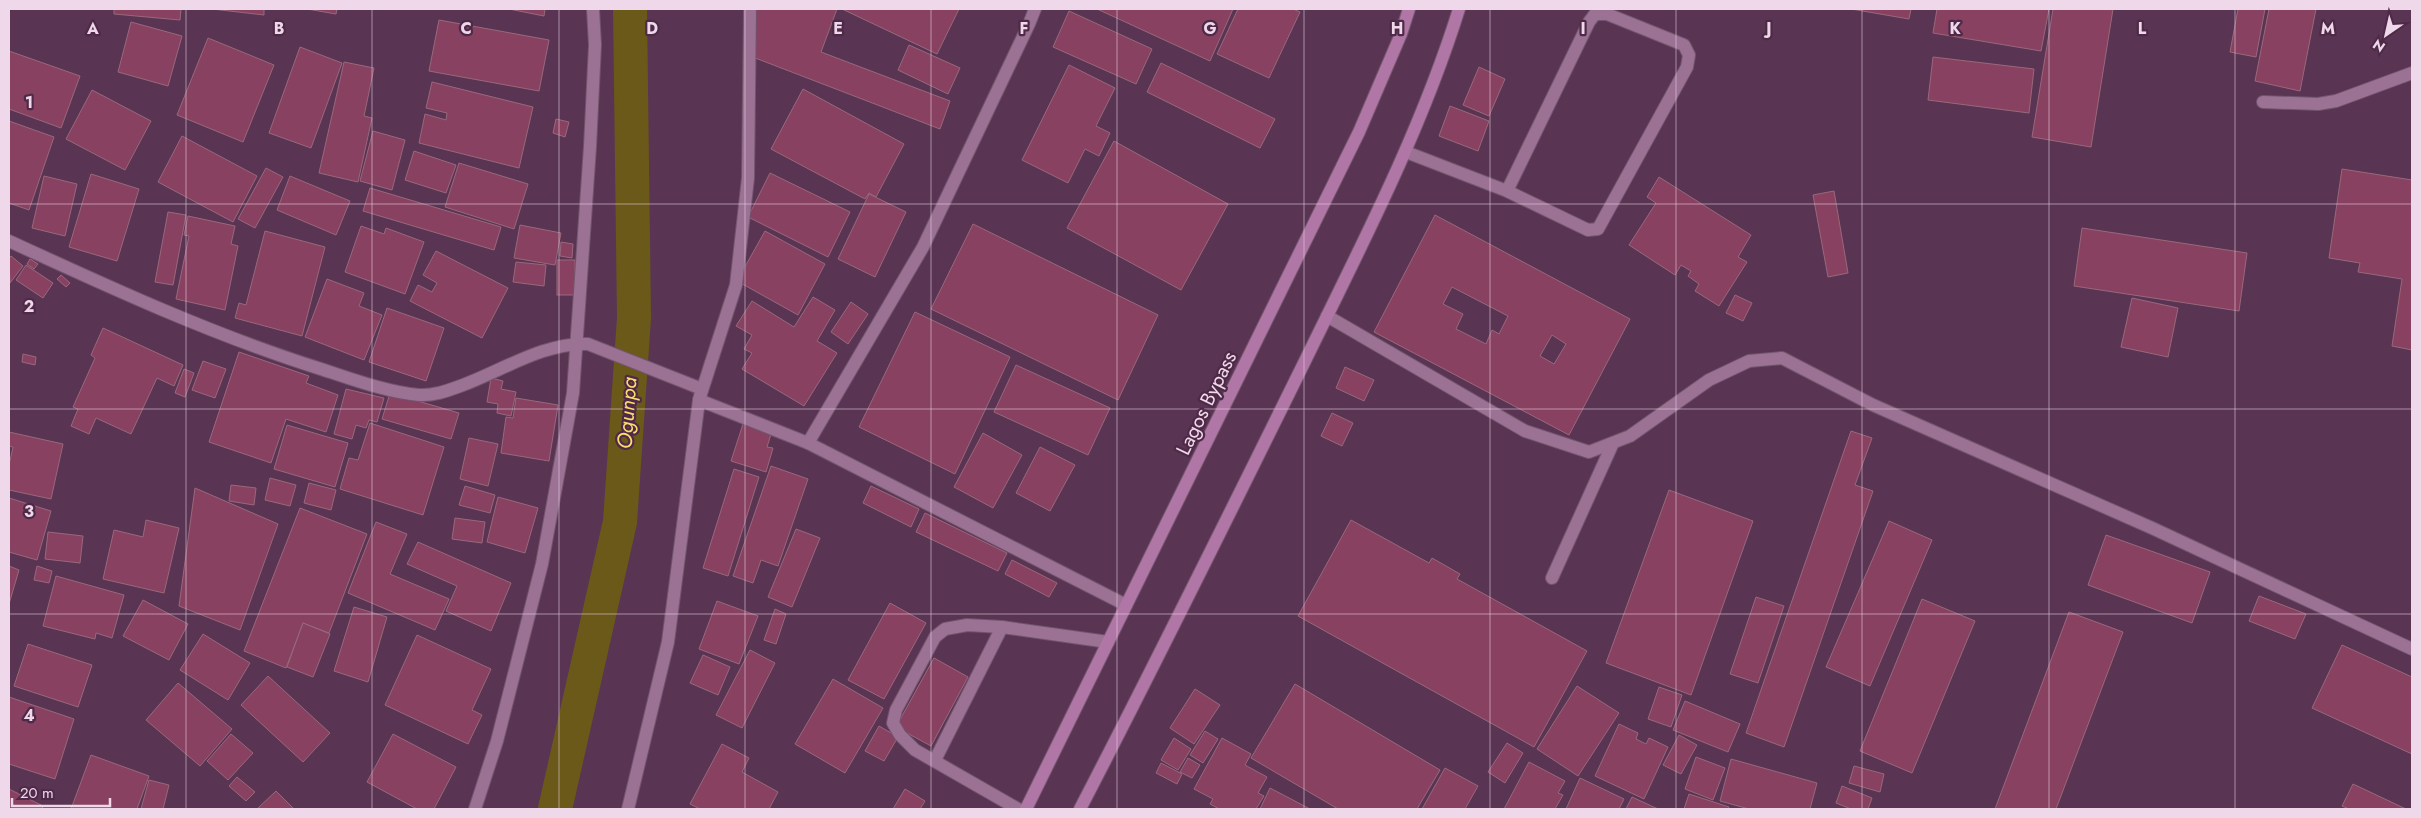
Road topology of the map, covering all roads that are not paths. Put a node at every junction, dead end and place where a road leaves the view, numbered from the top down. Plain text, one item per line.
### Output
1 (593, 9) edge
2 (750, 9) edge
3 (1035, 9) edge
4 (1409, 9) edge
5 (1459, 9) edge
6 (2412, 73) edge
7 (2263, 102) dead end
8 (1406, 152) junction
9 (1507, 191) junction
10 (9, 241) edge
11 (1327, 316) junction
12 (582, 344) junction
13 (701, 395) junction
14 (808, 443) junction
15 (1613, 443) junction
16 (1552, 578) dead end
17 (1126, 605) junction
18 (1002, 627) junction
19 (1108, 642) junction
20 (2412, 649) edge
21 (935, 760) junction
22 (475, 809) edge
23 (628, 809) edge
24 (1018, 809) edge
25 (1026, 809) edge
26 (1080, 809) edge

1 - 12 street
2 - 13 street
3 - 14 street
4 - 17 main road, Lagos Bypass
5 - 8 main road
6 - 7 street
8 - 9 street
8 - 11 main road
9 - 9 street
10 - 12 street
11 - 15 street
11 - 26 main road
12 - 13 street
12 - 22 street
13 - 14 street
13 - 23 street
14 - 17 street
15 - 16 street
15 - 20 street
17 - 19 main road, Lagos Bypass
18 - 19 street
18 - 21 street
18 - 21 street
19 - 25 main road, Lagos Bypass
21 - 24 street

